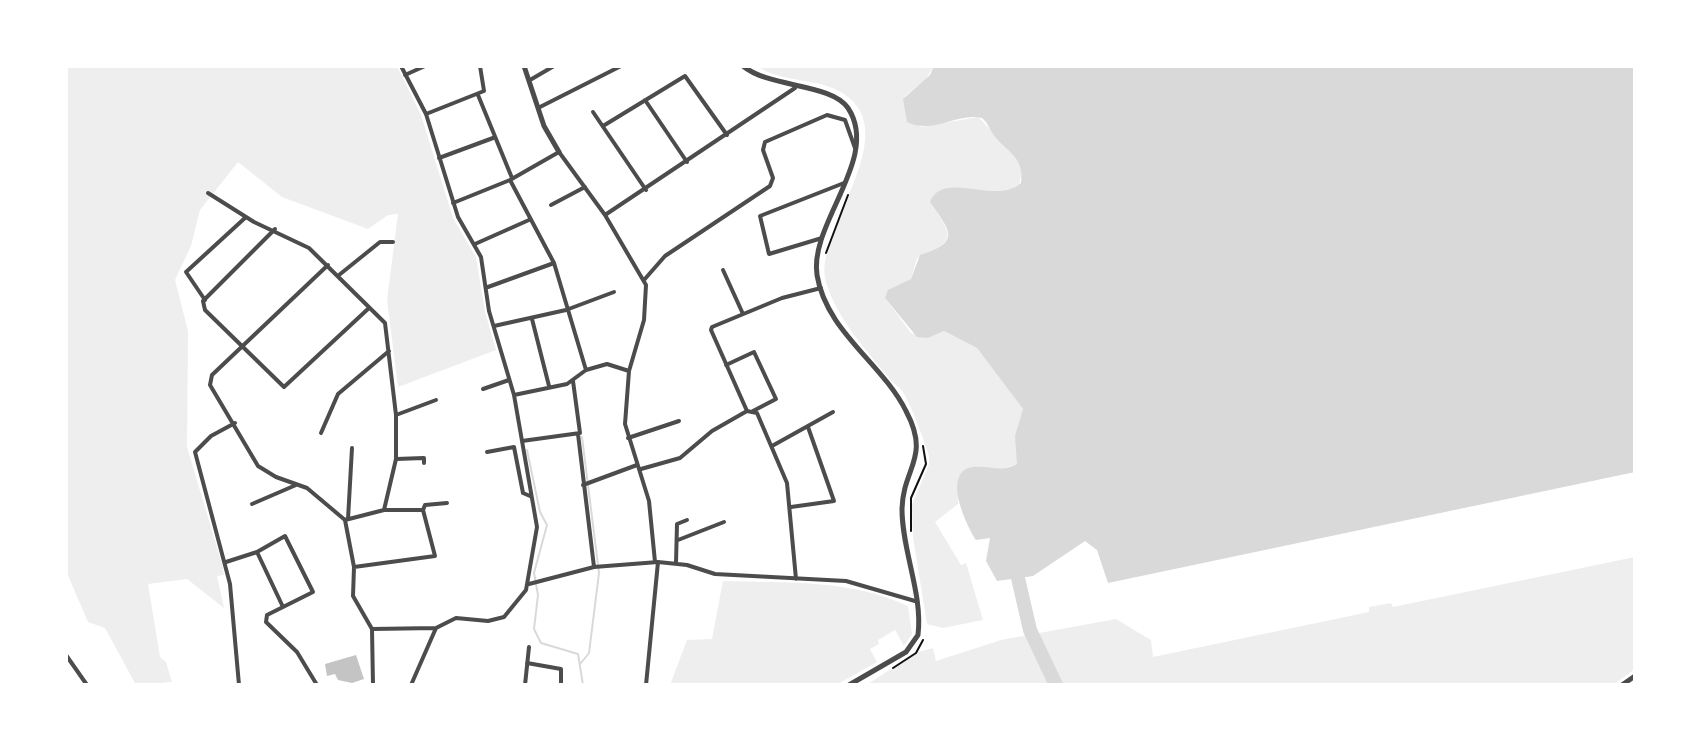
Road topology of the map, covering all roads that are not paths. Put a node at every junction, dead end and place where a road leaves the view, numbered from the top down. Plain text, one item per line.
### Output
1 (401, 66) edge
2 (425, 66) edge
3 (480, 66) edge
4 (524, 66) edge
5 (554, 66) edge
6 (621, 66) edge
7 (743, 66) edge
8 (405, 75) junction
9 (530, 80) junction
10 (795, 88) junction
11 (478, 95) junction
12 (645, 100) junction
13 (540, 107) junction
14 (593, 112) dead end
15 (426, 114) junction
16 (603, 126) junction
17 (727, 135) junction
18 (493, 138) junction
19 (856, 150) junction
20 (559, 152) junction
21 (439, 158) junction
22 (687, 162) junction
23 (511, 179) junction
24 (844, 183) junction
25 (585, 187) junction
26 (646, 190) junction
27 (208, 193) dead end
28 (453, 203) junction
29 (551, 205) dead end
30 (605, 215) junction
31 (246, 217) junction
32 (529, 220) junction
33 (275, 229) junction
34 (824, 237) junction
35 (393, 242) dead end
36 (475, 244) junction
37 (554, 263) junction
38 (328, 265) junction
39 (723, 270) dead end
40 (339, 275) junction
41 (644, 280) junction
42 (487, 287) junction
43 (821, 288) junction
44 (614, 292) dead end
45 (205, 300) junction
46 (369, 308) junction
47 (566, 310) junction
48 (743, 314) junction
49 (532, 319) junction
50 (494, 326) junction
51 (242, 347) junction
52 (389, 351) junction
53 (726, 365) junction
54 (586, 370) junction
55 (629, 371) junction
56 (509, 380) junction
57 (573, 381) junction
58 (549, 386) junction
59 (483, 389) dead end
60 (514, 395) junction
61 (436, 400) dead end
62 (750, 411) junction
63 (833, 412) dead end
64 (396, 415) junction
65 (679, 421) dead end
66 (235, 423) junction
67 (808, 427) junction
68 (321, 433) dead end
69 (578, 434) junction
70 (628, 438) junction
71 (522, 441) junction
72 (772, 446) junction
73 (352, 448) dead end
74 (487, 452) dead end
75 (396, 459) junction
76 (424, 463) dead end
77 (639, 467) junction
78 (298, 484) junction
79 (587, 485) junction
80 (530, 496) junction
81 (447, 503) dead end
82 (252, 504) dead end
83 (791, 507) junction
84 (384, 510) junction
85 (423, 510) junction
86 (347, 520) junction
87 (687, 520) dead end
88 (724, 522) dead end
89 (677, 540) junction
90 (257, 552) junction
91 (226, 562) junction
92 (656, 562) junction
93 (676, 563) junction
94 (594, 566) junction
95 (354, 567) junction
96 (796, 579) junction
97 (528, 585) junction
98 (915, 601) junction
99 (283, 607) junction
100 (436, 628) junction
101 (372, 629) junction
102 (529, 647) dead end
103 (66, 655) edge
104 (527, 663) junction
105 (1635, 676) edge
106 (87, 685) edge
107 (239, 685) edge
108 (317, 685) edge
109 (373, 685) edge
110 (411, 685) edge
111 (525, 685) edge
112 (561, 685) edge
113 (646, 685) edge
114 (849, 685) edge
115 (1622, 685) edge

1 - 8 street
2 - 8 street
3 - 11 street
4 - 9 street
5 - 9 street
6 - 13 street
7 - 10 street
8 - 15 street
9 - 13 street
10 - 17 street
10 - 19 street
11 - 15 street
11 - 18 street
12 - 16 street
12 - 17 street
12 - 22 street
13 - 20 street
14 - 16 street
15 - 21 street
16 - 26 street
17 - 22 street
18 - 21 street
18 - 23 street
19 - 24 street
19 - 41 street
20 - 23 street
20 - 25 street
21 - 28 street
22 - 26 street
23 - 28 street
23 - 32 street
24 - 34 street
24 - 34 street
25 - 29 street
25 - 30 street
26 - 30 street
27 - 31 street
28 - 36 street
30 - 41 street
31 - 33 street
31 - 45 street
32 - 36 street
32 - 37 street
33 - 38 street
33 - 45 street
34 - 43 street
35 - 40 street
36 - 42 street
37 - 42 street
37 - 47 street
38 - 40 street
38 - 51 street
39 - 48 street
40 - 46 street
41 - 55 street
42 - 50 street
43 - 48 street
43 - 98 street
44 - 47 street
45 - 51 street
46 - 51 street
46 - 52 street
47 - 49 street
47 - 54 street
48 - 53 street
49 - 50 street
49 - 58 street
50 - 56 street
51 - 66 street
52 - 64 street
52 - 68 street
53 - 62 street
53 - 62 street
54 - 55 street
54 - 57 street
55 - 70 street
56 - 59 street
56 - 60 street
57 - 58 street
57 - 69 street
58 - 60 street
60 - 71 street
61 - 64 street
62 - 72 street
62 - 77 street
63 - 67 street
64 - 75 street
65 - 70 street
66 - 78 street
66 - 91 street
67 - 72 street
67 - 83 street
69 - 71 street
69 - 79 street
70 - 77 street
71 - 80 street
72 - 83 street
73 - 86 street
74 - 80 street
75 - 76 street
75 - 84 street
77 - 79 street
77 - 92 street
78 - 82 street
78 - 86 street
79 - 94 street
80 - 97 street
81 - 85 street
83 - 96 street
84 - 85 street
84 - 86 street
85 - 95 street
86 - 95 street
87 - 89 street
88 - 89 street
89 - 93 street
90 - 91 street
90 - 99 street
90 - 99 street
91 - 107 street
92 - 93 street
92 - 94 street
92 - 113 street
93 - 96 street
94 - 97 street
95 - 101 street
96 - 98 street
97 - 100 street
98 - 114 street
99 - 108 street
100 - 101 street
100 - 110 street
101 - 109 street
102 - 104 street
103 - 106 street
104 - 111 street
104 - 112 street
105 - 115 street

